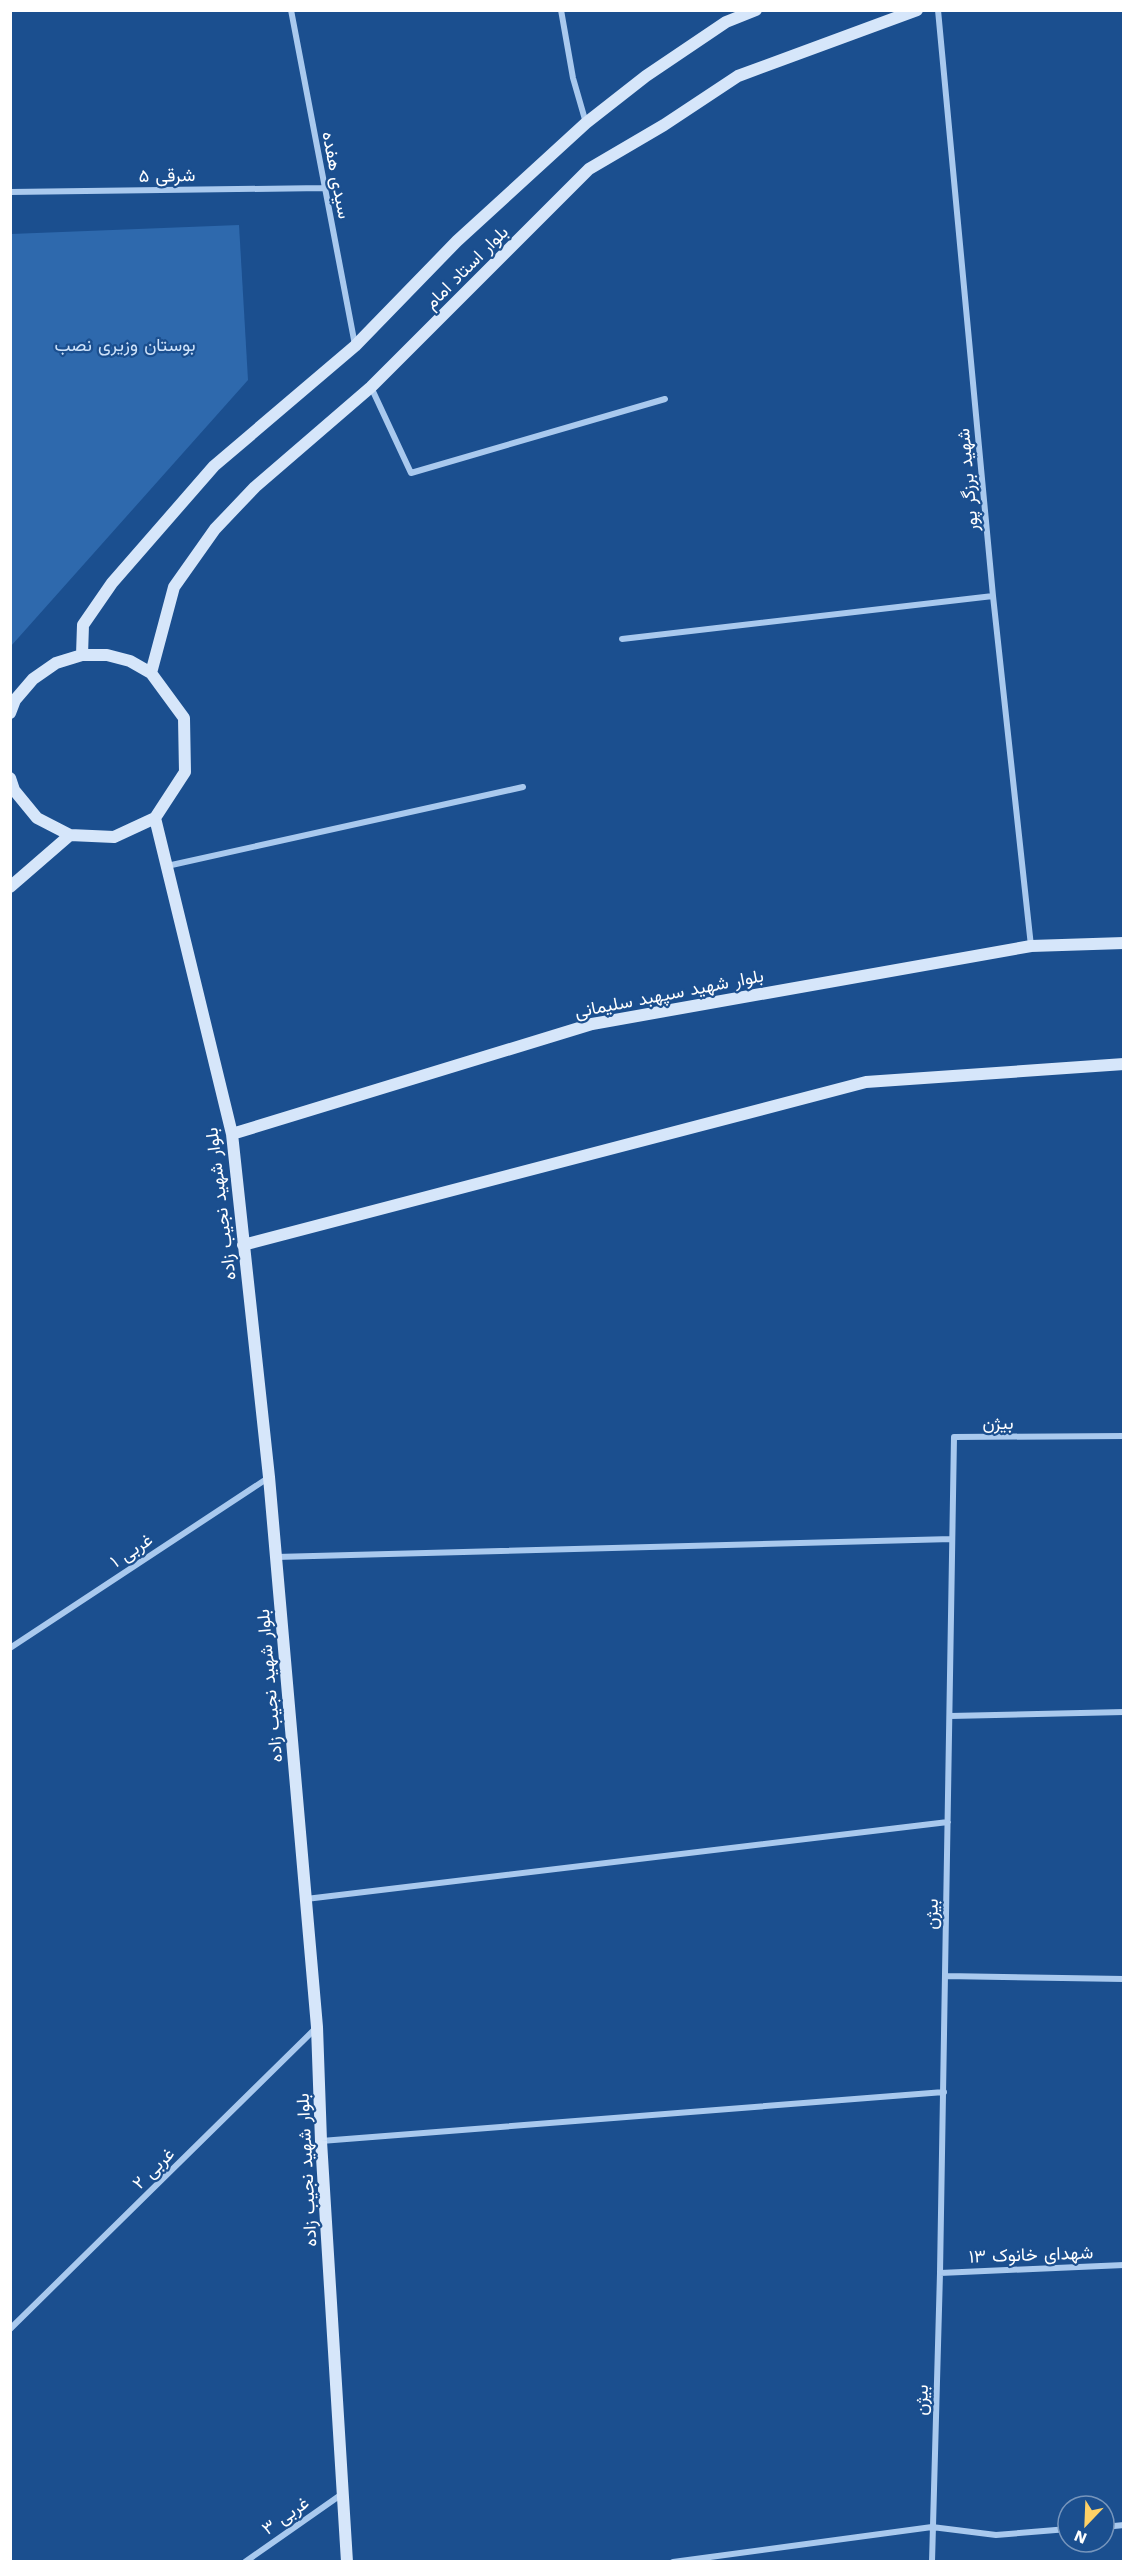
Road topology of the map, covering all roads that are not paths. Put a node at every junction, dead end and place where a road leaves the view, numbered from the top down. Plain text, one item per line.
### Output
1 (291, 10) edge
2 (561, 10) edge
3 (756, 10) edge
4 (917, 10) edge
5 (938, 10) edge
6 (725, 16) edge
7 (586, 123) junction
8 (324, 188) junction
9 (10, 192) edge
10 (355, 346) junction
11 (371, 387) junction
12 (665, 399) dead end
13 (993, 596) junction
14 (622, 639) dead end
15 (82, 655) junction
16 (151, 673) junction
17 (10, 713) edge
18 (10, 778) edge
19 (524, 787) dead end
20 (155, 818) junction
21 (70, 836) junction
22 (166, 866) junction
23 (10, 887) edge
24 (1124, 943) edge
25 (1031, 946) junction
26 (1124, 1064) edge
27 (232, 1134) junction
28 (243, 1245) junction
29 (1124, 1436) edge
30 (269, 1477) junction
31 (952, 1539) junction
32 (276, 1557) junction
33 (10, 1648) edge
34 (1124, 1712) edge
35 (950, 1716) junction
36 (948, 1822) junction
37 (306, 1899) junction
38 (945, 1976) junction
39 (1124, 1979) edge
40 (317, 2027) junction
41 (944, 2092) junction
42 (321, 2141) junction
43 (1124, 2265) edge
44 (940, 2273) junction
45 (10, 2330) edge
46 (342, 2494) junction
47 (932, 2527) junction
48 (1056, 2530) edge
49 (245, 2562) edge
50 (347, 2562) edge
51 (673, 2562) edge
52 (932, 2562) edge

1 - 8 street, سیدی هفده
2 - 7 street
3 - 6 main road, بلوار استاد امام
4 - 11 main road, بلوار استاد امام
5 - 13 street, شهید برزگر پور
6 - 7 main road, بلوار استاد امام
7 - 10 main road, بلوار استاد امام
8 - 9 street, شرقی ۵
8 - 10 street, سیدی هفده
10 - 15 main road, بلوار استاد امام
11 - 12 street
11 - 16 main road, بلوار استاد امام
13 - 14 street
13 - 25 street, شهید برزگر پور
15 - 16 main road
15 - 17 main road
16 - 20 main road
18 - 21 main road
19 - 22 street
20 - 21 main road
20 - 22 main road, بلوار شهید نجیب زاده
21 - 23 main road
22 - 27 main road, بلوار شهید نجیب زاده
24 - 25 main road, بلوار شهید سپهبد سلیمانی
25 - 27 main road, بلوار شهید سپهبد سلیمانی
26 - 28 main road
27 - 28 main road, بلوار شهید نجیب زاده
28 - 30 main road, بلوار شهید نجیب زاده
29 - 31 street, بیژن
30 - 32 main road, بلوار شهید نجیب زاده
30 - 33 street, غربی ۱
31 - 32 street
31 - 35 street, بیژن
32 - 37 main road, بلوار شهید نجیب زاده
34 - 35 street
35 - 36 street, بیژن
36 - 37 street
36 - 38 street, بیژن
37 - 40 main road, بلوار شهید نجیب زاده
38 - 39 street
38 - 41 street, بیژن
40 - 42 main road, بلوار شهید نجیب زاده
40 - 45 street, غربی ۲
41 - 42 street
41 - 44 street, بیژن
42 - 46 main road, بلوار شهید نجیب زاده
43 - 44 street, شهدای خانوک ۱۳
44 - 47 street, بیژن
46 - 49 street, غربی ۳
46 - 50 main road, بلوار شهید نجیب زاده
47 - 48 street
47 - 51 street
47 - 52 street, بیژن

